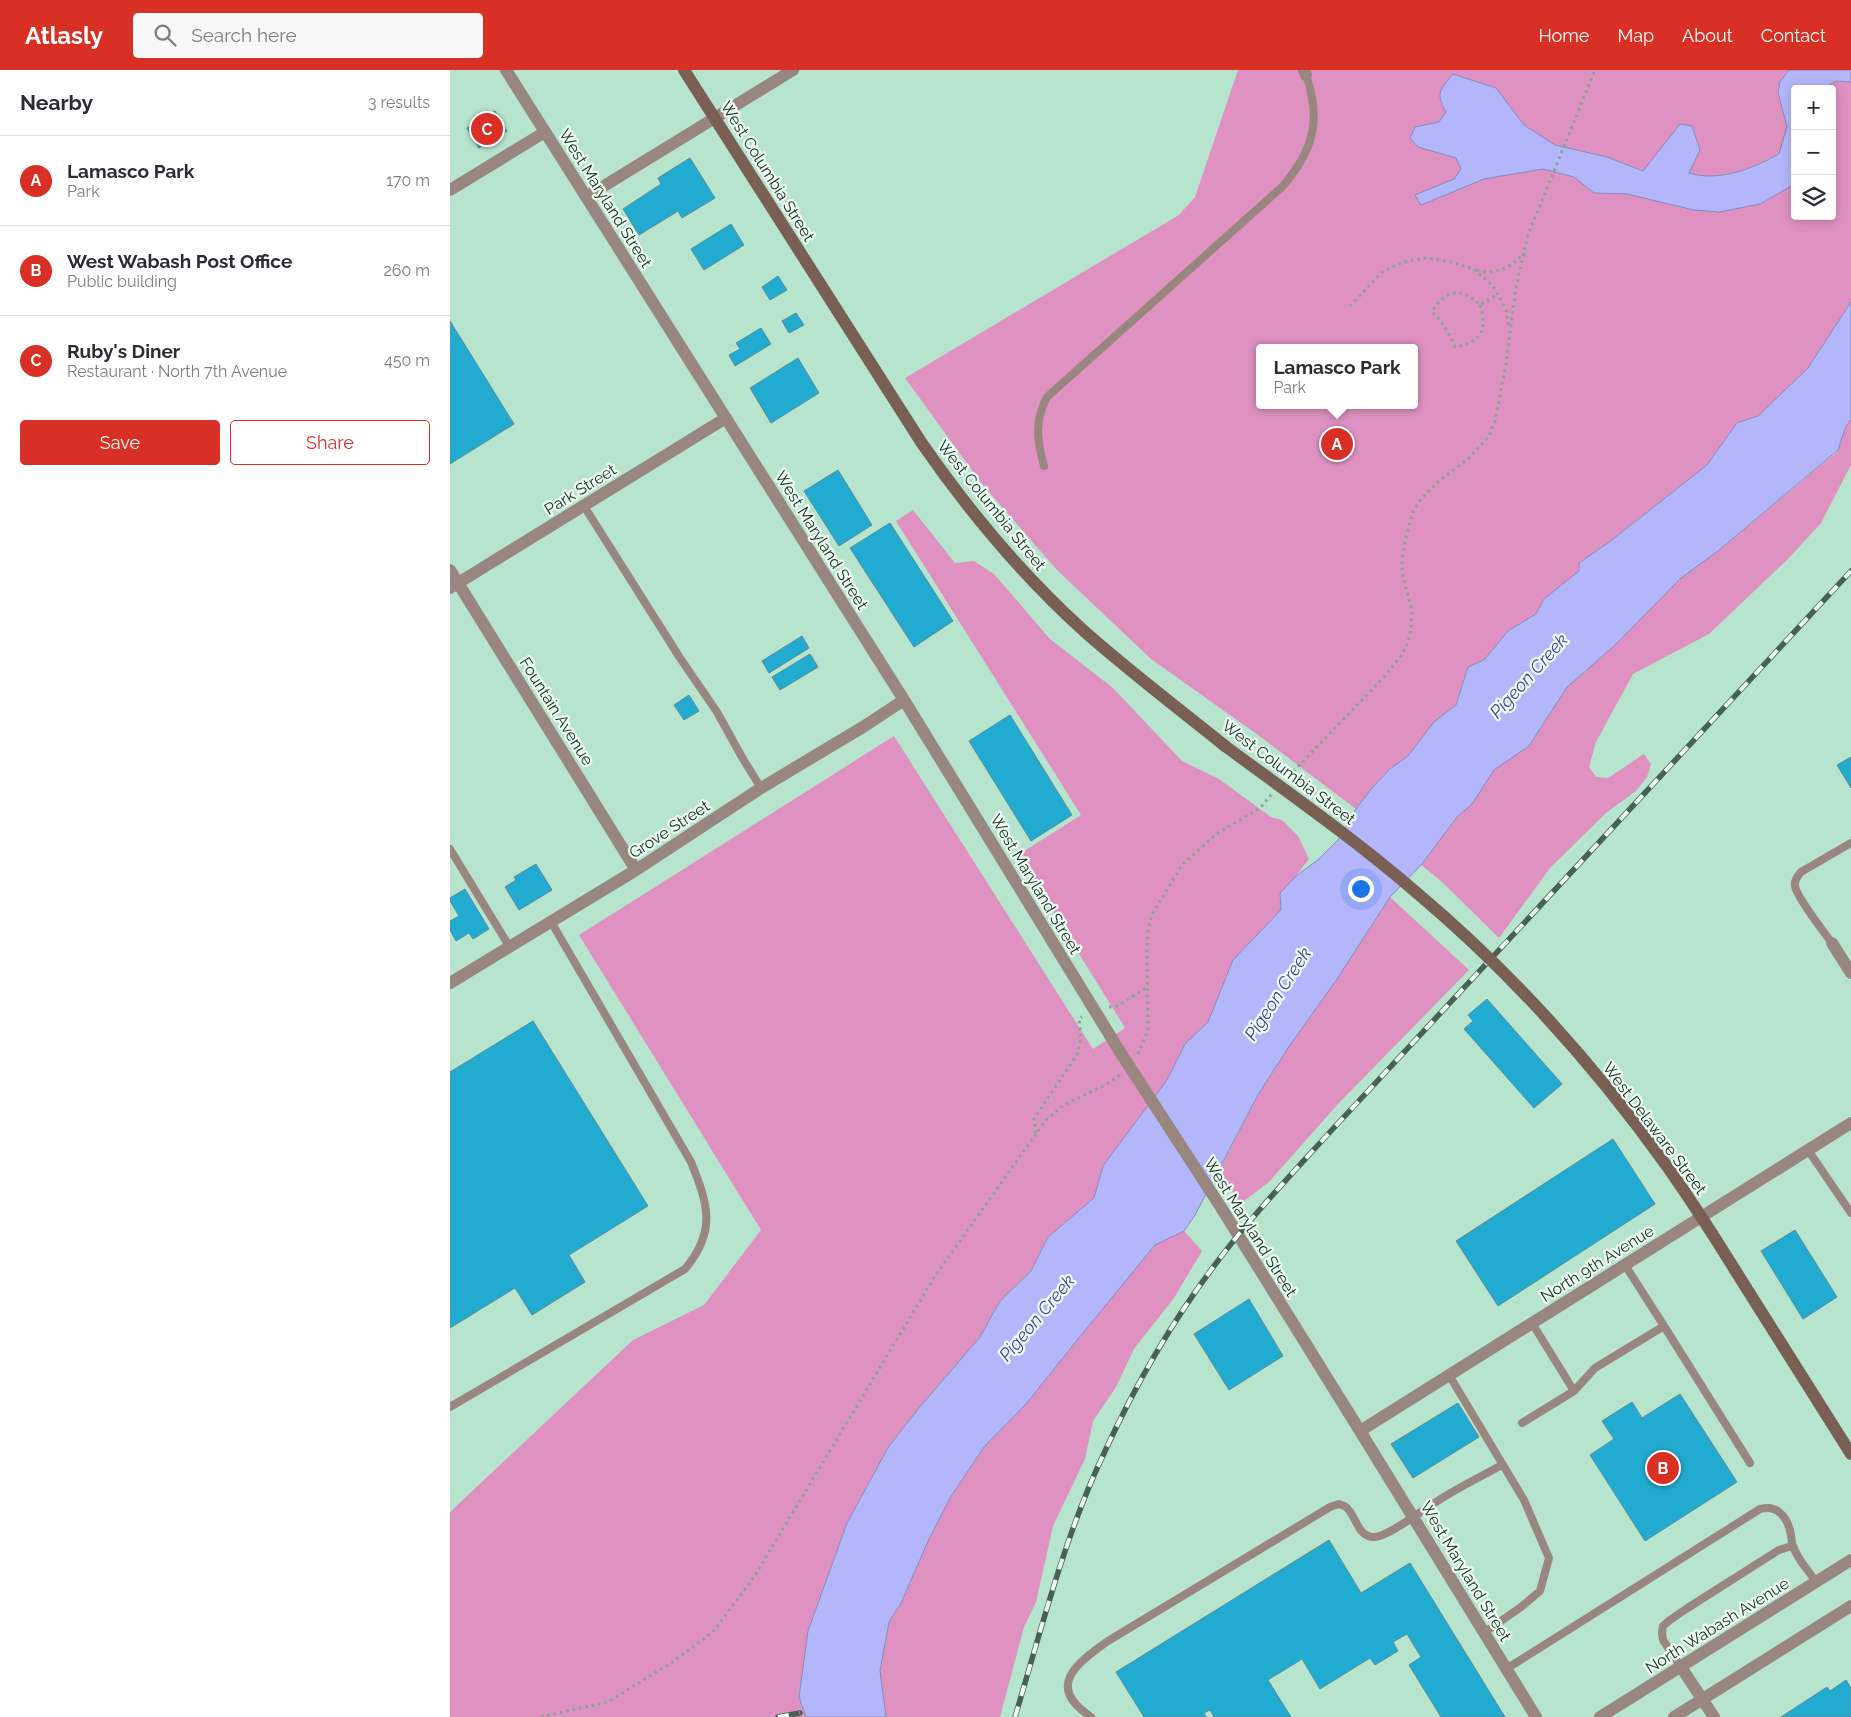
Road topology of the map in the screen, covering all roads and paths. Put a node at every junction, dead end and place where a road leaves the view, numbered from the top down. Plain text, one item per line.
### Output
1 (506, 70) edge
2 (684, 70) edge
3 (793, 70) edge
4 (1594, 70) edge
5 (1305, 73) edge
6 (714, 117) junction
7 (545, 132) junction
8 (450, 190) edge
9 (586, 197) junction
10 (1528, 234) dead end
11 (1524, 253) dead end
12 (1474, 269) junction
13 (1498, 294) junction
14 (1480, 305) junction
15 (1350, 306) dead end
16 (1510, 334) dead end
17 (726, 418) junction
18 (1044, 466) dead end
19 (584, 506) junction
20 (450, 570) edge
21 (454, 585) edge
22 (904, 700) junction
23 (761, 788) junction
24 (1851, 844) edge
25 (450, 849) edge
26 (1383, 863) joint
27 (636, 870) junction
28 (550, 920) junction
29 (1832, 943) joint
30 (509, 946) junction
31 (1851, 973) edge
32 (450, 983) edge
33 (1148, 987) dead end
34 (1095, 1010) junction
35 (1851, 1122) edge
36 (1036, 1133) dead end
37 (1808, 1150) junction
38 (1851, 1213) edge
39 (1625, 1265) junction
40 (1532, 1323) junction
41 (1664, 1326) junction
42 (1449, 1375) junction
43 (1574, 1390) junction
44 (450, 1407) edge
45 (1522, 1423) dead end
46 (1360, 1431) junction
47 (1851, 1454) edge
48 (1750, 1463) dead end
49 (1502, 1465) junction
50 (1414, 1517) junction
51 (1792, 1546) junction
52 (1851, 1560) edge
53 (1816, 1582) junction
54 (1851, 1606) edge
55 (1484, 1633) junction
56 (1681, 1666) junction
57 (1506, 1669) junction
58 (1702, 1699) junction
59 (1091, 1717) edge
60 (1536, 1717) edge
61 (1600, 1717) edge
62 (1674, 1717) edge
63 (1714, 1717) edge

1 - 7 street, West Maryland Street
2 - 6 main road, West Columbia Street
3 - 6 street
4 - 10 path
5 - 18 lane
6 - 9 street
6 - 26 main road, West Columbia Street, bridge
7 - 8 street
7 - 9 street, West Maryland Street
9 - 17 street, West Maryland Street
11 - 12 path
12 - 13 path
12 - 15 path
13 - 14 path
13 - 16 path
14 - 14 path
17 - 19 street, Park Street
17 - 22 street, West Maryland Street
19 - 21 street, Park Street
19 - 23 lane
20 - 21 street, Fountain Avenue
21 - 27 street, Fountain Avenue
22 - 23 street, Grove Street
22 - 34 street, West Maryland Street
23 - 27 street, Grove Street
24 - 29 lane
25 - 30 lane
26 - 47 main road, West Delaware Street, bridge
27 - 28 street, Grove Street
28 - 30 street, Grove Street
28 - 44 lane
29 - 31 street
30 - 32 street, Grove Street
33 - 34 path
34 - 36 path
34 - 46 street, West Maryland Street, bridge
35 - 37 street, North 9th Avenue
37 - 38 lane
37 - 39 street, North 9th Avenue
39 - 40 street, North 9th Avenue
39 - 41 lane
40 - 42 street, North 9th Avenue
40 - 43 lane
41 - 43 lane
41 - 48 lane
42 - 46 street, North 9th Avenue
42 - 49 lane
43 - 45 lane
46 - 50 street, West Maryland Street
49 - 50 lane
49 - 55 lane
50 - 55 street, West Maryland Street
50 - 59 lane
51 - 53 lane
51 - 56 lane
51 - 57 lane
52 - 53 street, North Wabash Avenue
53 - 56 street, North Wabash Avenue
54 - 58 street
55 - 57 street, West Maryland Street
56 - 58 street
56 - 61 street, North Wabash Avenue
57 - 60 street, West Maryland Street
58 - 62 street
58 - 63 street

